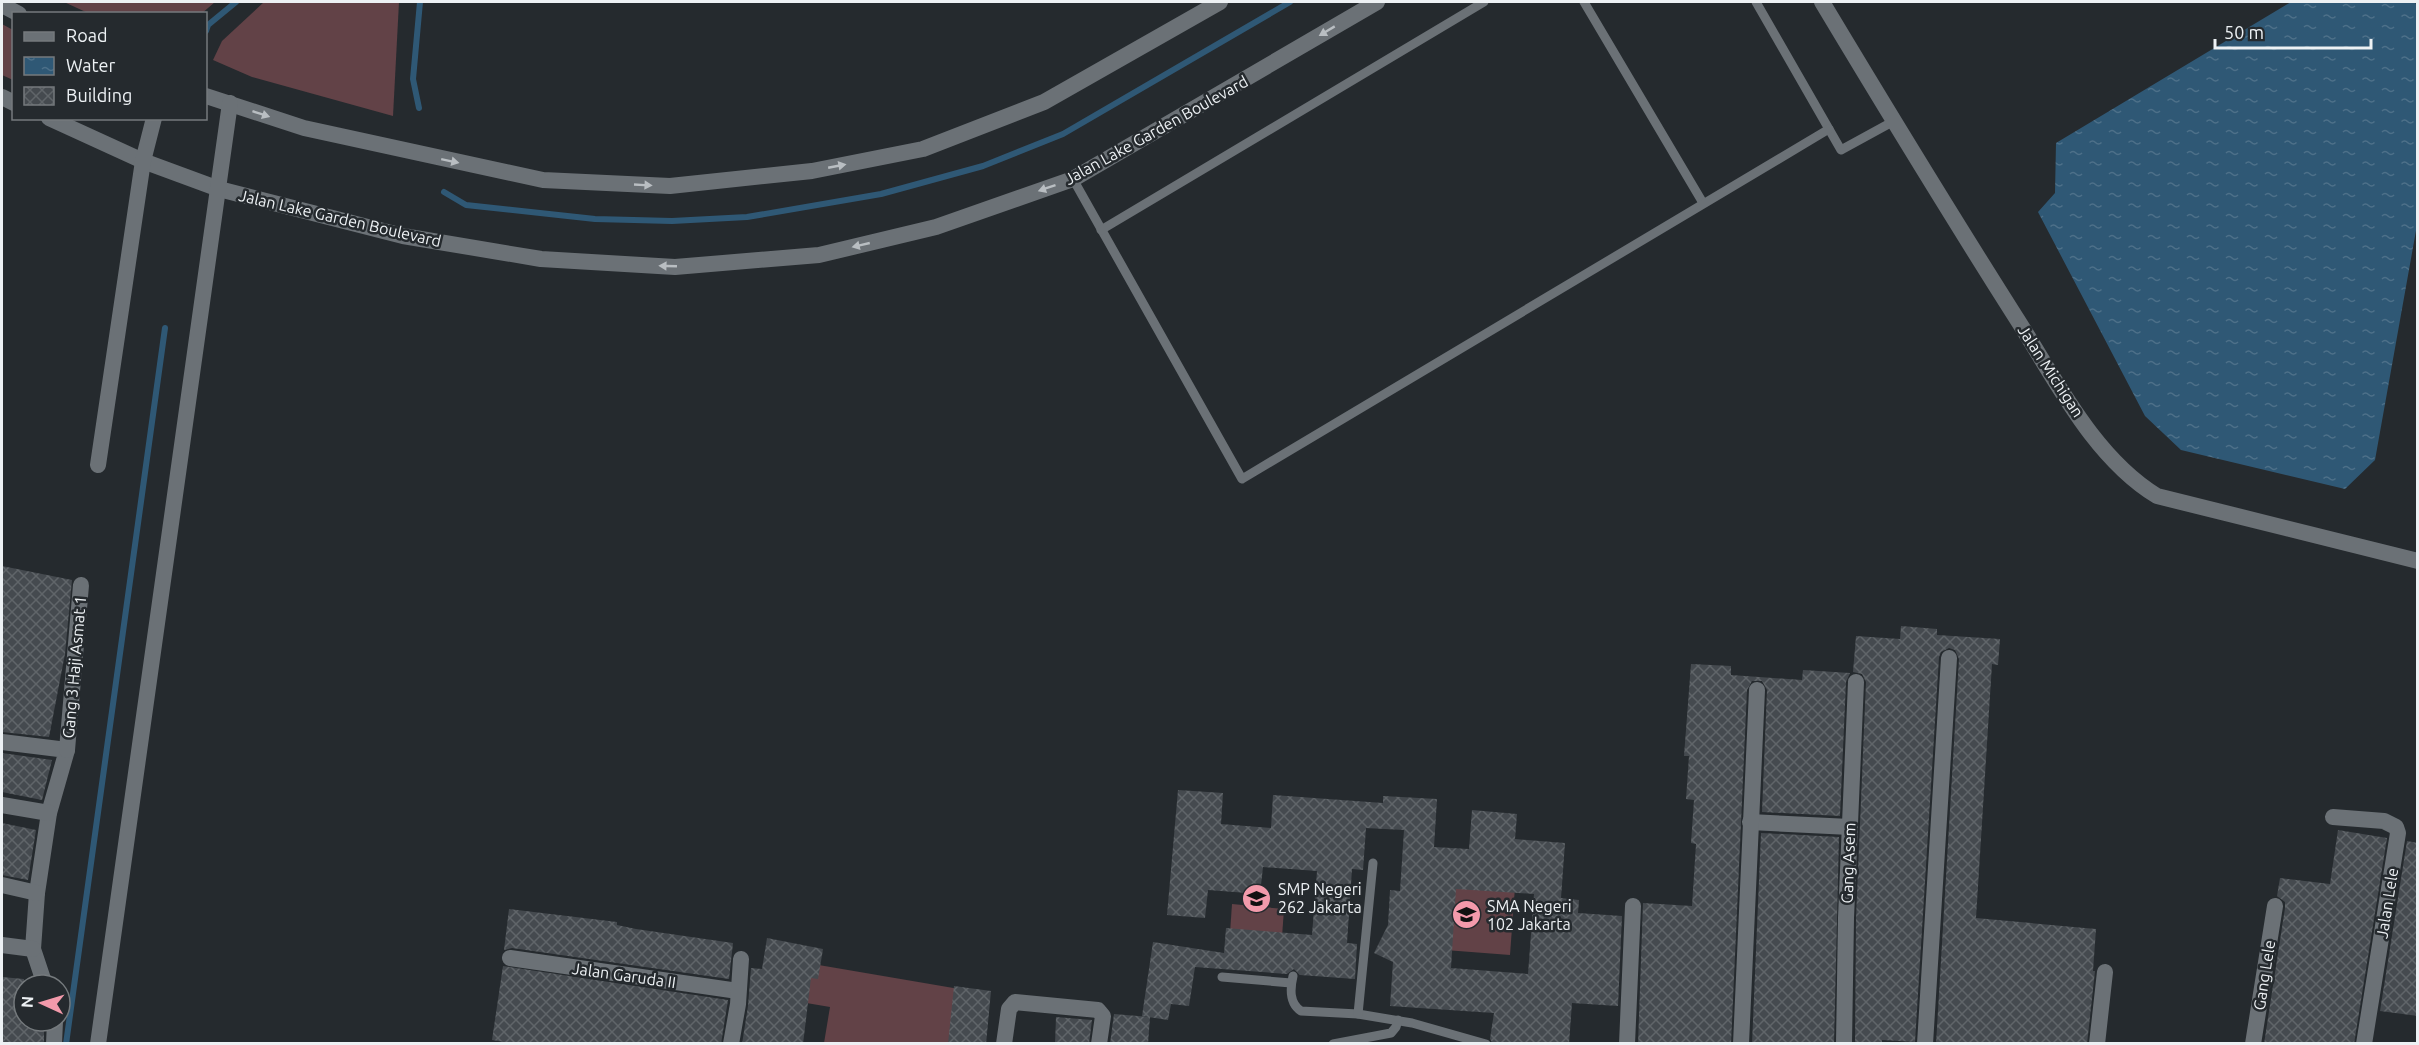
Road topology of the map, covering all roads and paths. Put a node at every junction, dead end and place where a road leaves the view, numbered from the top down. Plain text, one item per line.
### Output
1 (1220, 2) edge
2 (1377, 2) edge
3 (1484, 2) edge
4 (1584, 2) edge
5 (1756, 2) edge
6 (1822, 2) edge
7 (207, 96) edge
8 (230, 103) junction
9 (53, 120) edge
10 (153, 120) edge
11 (1894, 121) junction
12 (1829, 129) junction
13 (143, 161) junction
14 (1073, 179) junction
15 (219, 189) junction
16 (1703, 203) junction
17 (1101, 230) junction
18 (98, 465) dead end
19 (2418, 561) edge
20 (81, 585) dead end
21 (1948, 658) dead end
22 (1856, 682) dead end
23 (1757, 690) dead end
24 (2, 742) edge
25 (67, 750) junction
26 (2, 804) edge
27 (49, 813) junction
28 (2333, 817) dead end
29 (1750, 822) junction
30 (1850, 827) junction
31 (1373, 863) dead end
32 (2, 885) edge
33 (37, 893) junction
34 (1633, 906) dead end
35 (2275, 906) dead end
36 (2, 945) edge
37 (33, 949) junction
38 (510, 958) dead end
39 (741, 959) dead end
40 (2105, 972) dead end
41 (41, 973) edge
42 (1222, 977) dead end
43 (738, 992) junction
44 (1358, 1014) junction
45 (1398, 1020) junction
46 (1485, 1043) edge
47 (98, 1044) edge
48 (732, 1044) edge
49 (1004, 1044) edge
50 (1099, 1044) edge
51 (1334, 1044) edge
52 (1627, 1044) edge
53 (1741, 1044) edge
54 (1844, 1044) edge
55 (1925, 1044) edge
56 (2097, 1044) edge
57 (2253, 1044) edge
58 (2364, 1044) edge

8 -> 1 street
2 -> 14 street, Jalan Lake Garden Boulevard
3 - 17 lane
4 - 16 lane
5 - 12 lane
6 - 11 street, Jalan Michigan
7 - 8 street
8 - 15 street
9 - 13 street, Jalan Lake Garden Boulevard
10 - 13 street
11 - 12 lane
11 - 19 street, Jalan Michigan
12 - 16 lane
13 - 15 street, Jalan Lake Garden Boulevard
13 - 18 street
14 -> 15 street, Jalan Lake Garden Boulevard
14 - 17 lane
15 - 47 street
16 - 17 lane
20 - 25 street, Gang 3 Haji Asmat 1
21 - 55 street
22 - 30 street, Gang Asem
23 - 29 street
24 - 25 street
25 - 27 street, Gang 3 Haji Asmat 1
26 - 27 street
27 - 33 street, Gang 3 Haji Asmat 1
28 - 58 street, Jalan Lele
29 - 30 street
29 - 53 street
30 - 54 street, Gang Asem
31 - 44 lane
32 - 33 street
33 - 37 street, Gang 3 Haji Asmat 1
34 - 52 street
35 - 57 street, Gang Lele
36 - 37 street
37 - 41 street
38 - 43 street, Jalan Garuda II
39 - 43 street
40 - 56 street
42 - 44 lane
43 - 48 street
44 - 45 lane
45 - 46 lane
45 - 51 lane
49 - 50 street

